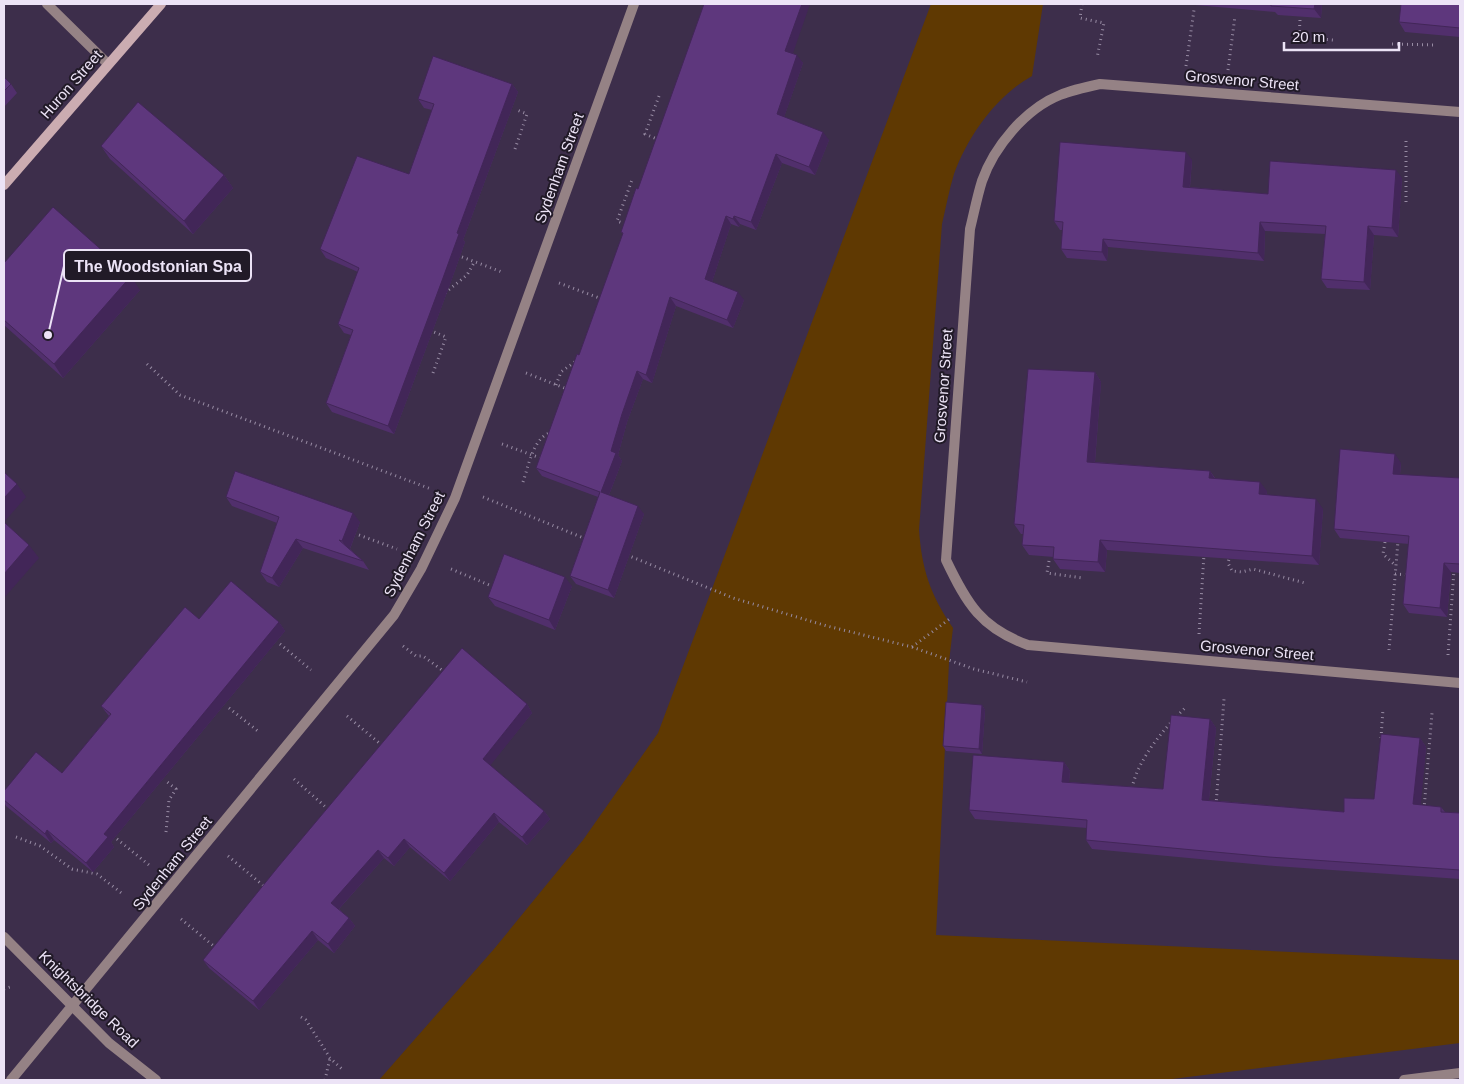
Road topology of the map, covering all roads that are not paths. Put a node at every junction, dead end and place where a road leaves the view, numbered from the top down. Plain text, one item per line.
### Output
1 (47, 4) edge
2 (161, 4) edge
3 (634, 4) edge
4 (108, 64) junction
5 (1460, 112) edge
6 (4, 185) edge
7 (1460, 683) edge
8 (4, 937) edge
9 (74, 1005) junction
10 (1460, 1073) edge
11 (11, 1080) edge
12 (156, 1080) edge
13 (1404, 1080) edge

1 - 4 street
2 - 4 main road, Huron Street
3 - 9 street, Sydenham Street
4 - 6 main road, Huron Street
5 - 7 street, Grosvenor Street
8 - 9 street, Knightsbridge Road
9 - 11 street, Sydenham Street
9 - 12 street, Knightsbridge Road
10 - 13 street

